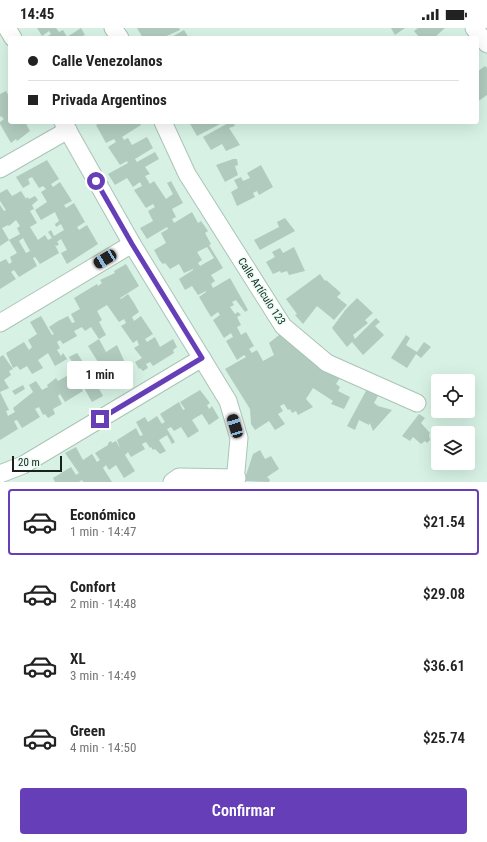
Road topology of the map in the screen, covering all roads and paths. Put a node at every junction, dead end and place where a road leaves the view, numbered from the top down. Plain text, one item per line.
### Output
1 (474, 28) edge
2 (487, 44) edge
3 (164, 124) edge
4 (66, 126) edge
5 (0, 169) edge
6 (132, 244) junction
7 (0, 323) edge
8 (202, 358) junction
9 (417, 403) dead end
10 (0, 474) edge
11 (236, 480) edge
12 (172, 482) edge

1 - 2 street
3 - 9 street, Calle Artículo 123
4 - 5 street
4 - 6 street
6 - 7 street
6 - 8 street
8 - 10 street
8 - 11 street
11 - 12 street

